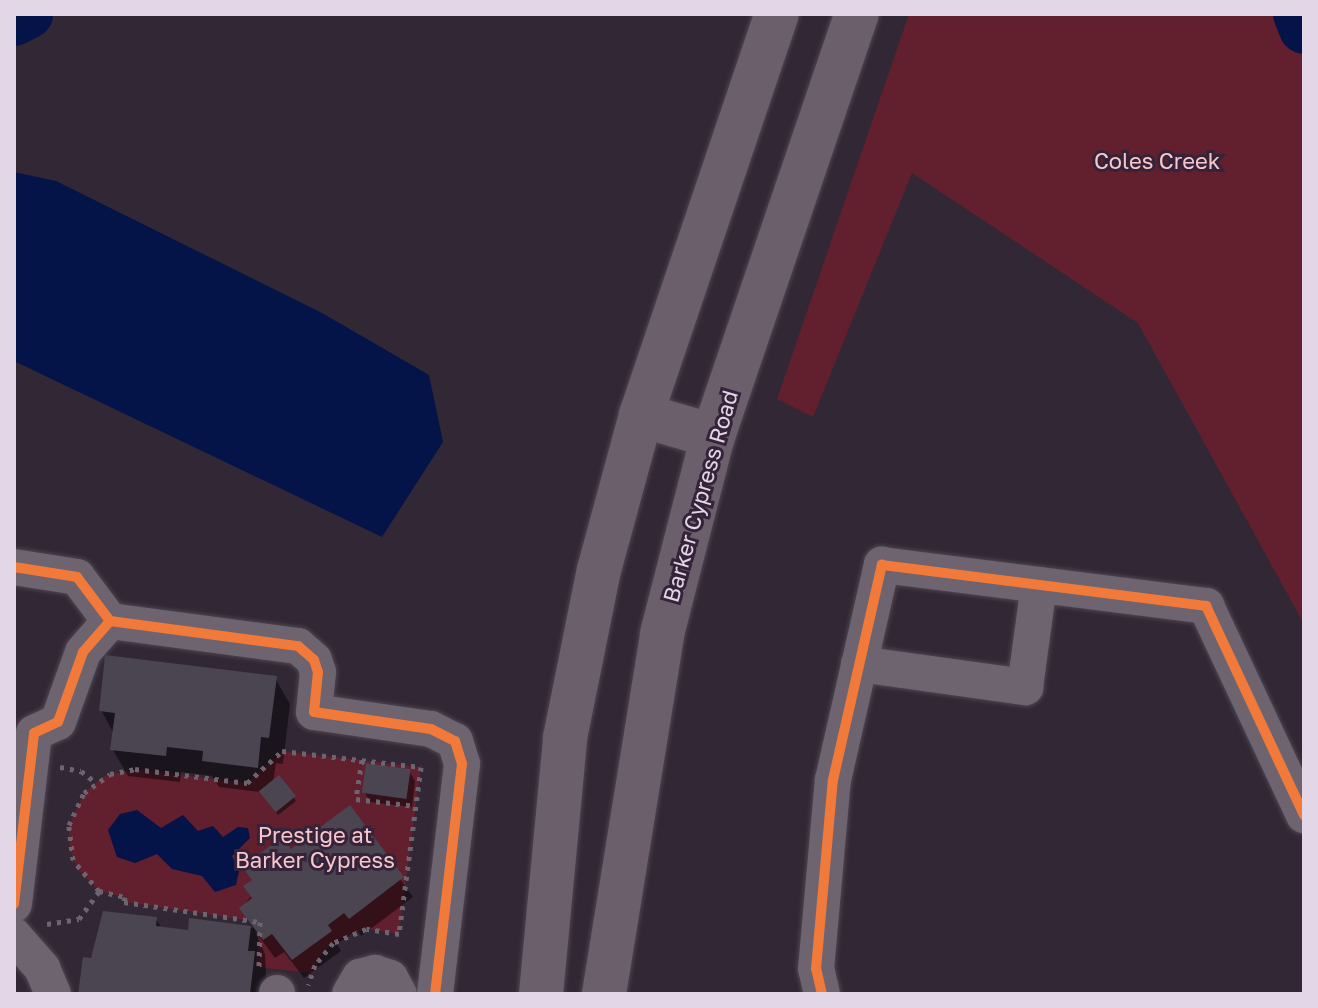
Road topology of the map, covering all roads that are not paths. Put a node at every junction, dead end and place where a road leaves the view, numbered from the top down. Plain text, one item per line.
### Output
1 (777, 14) edge
2 (857, 14) edge
3 (641, 415) junction
4 (713, 436) junction
5 (14, 567) edge
6 (1039, 585) junction
7 (110, 621) junction
8 (859, 664) junction
9 (24, 731) edge
10 (1304, 815) edge
11 (21, 932) edge
12 (53, 994) edge
13 (350, 994) edge
14 (399, 994) edge
15 (435, 994) edge
16 (541, 994) edge
17 (604, 994) edge
18 (822, 994) edge

1 - 3 main road
2 - 4 main road, Barker Cypress Road
3 - 4 main road
3 - 16 main road
4 - 17 main road, Barker Cypress Road
5 - 7 street
6 - 8 street
6 - 8 street
6 - 10 street
7 - 9 street
7 - 15 street
8 - 18 street
9 - 11 street
11 - 12 street
13 - 14 street

